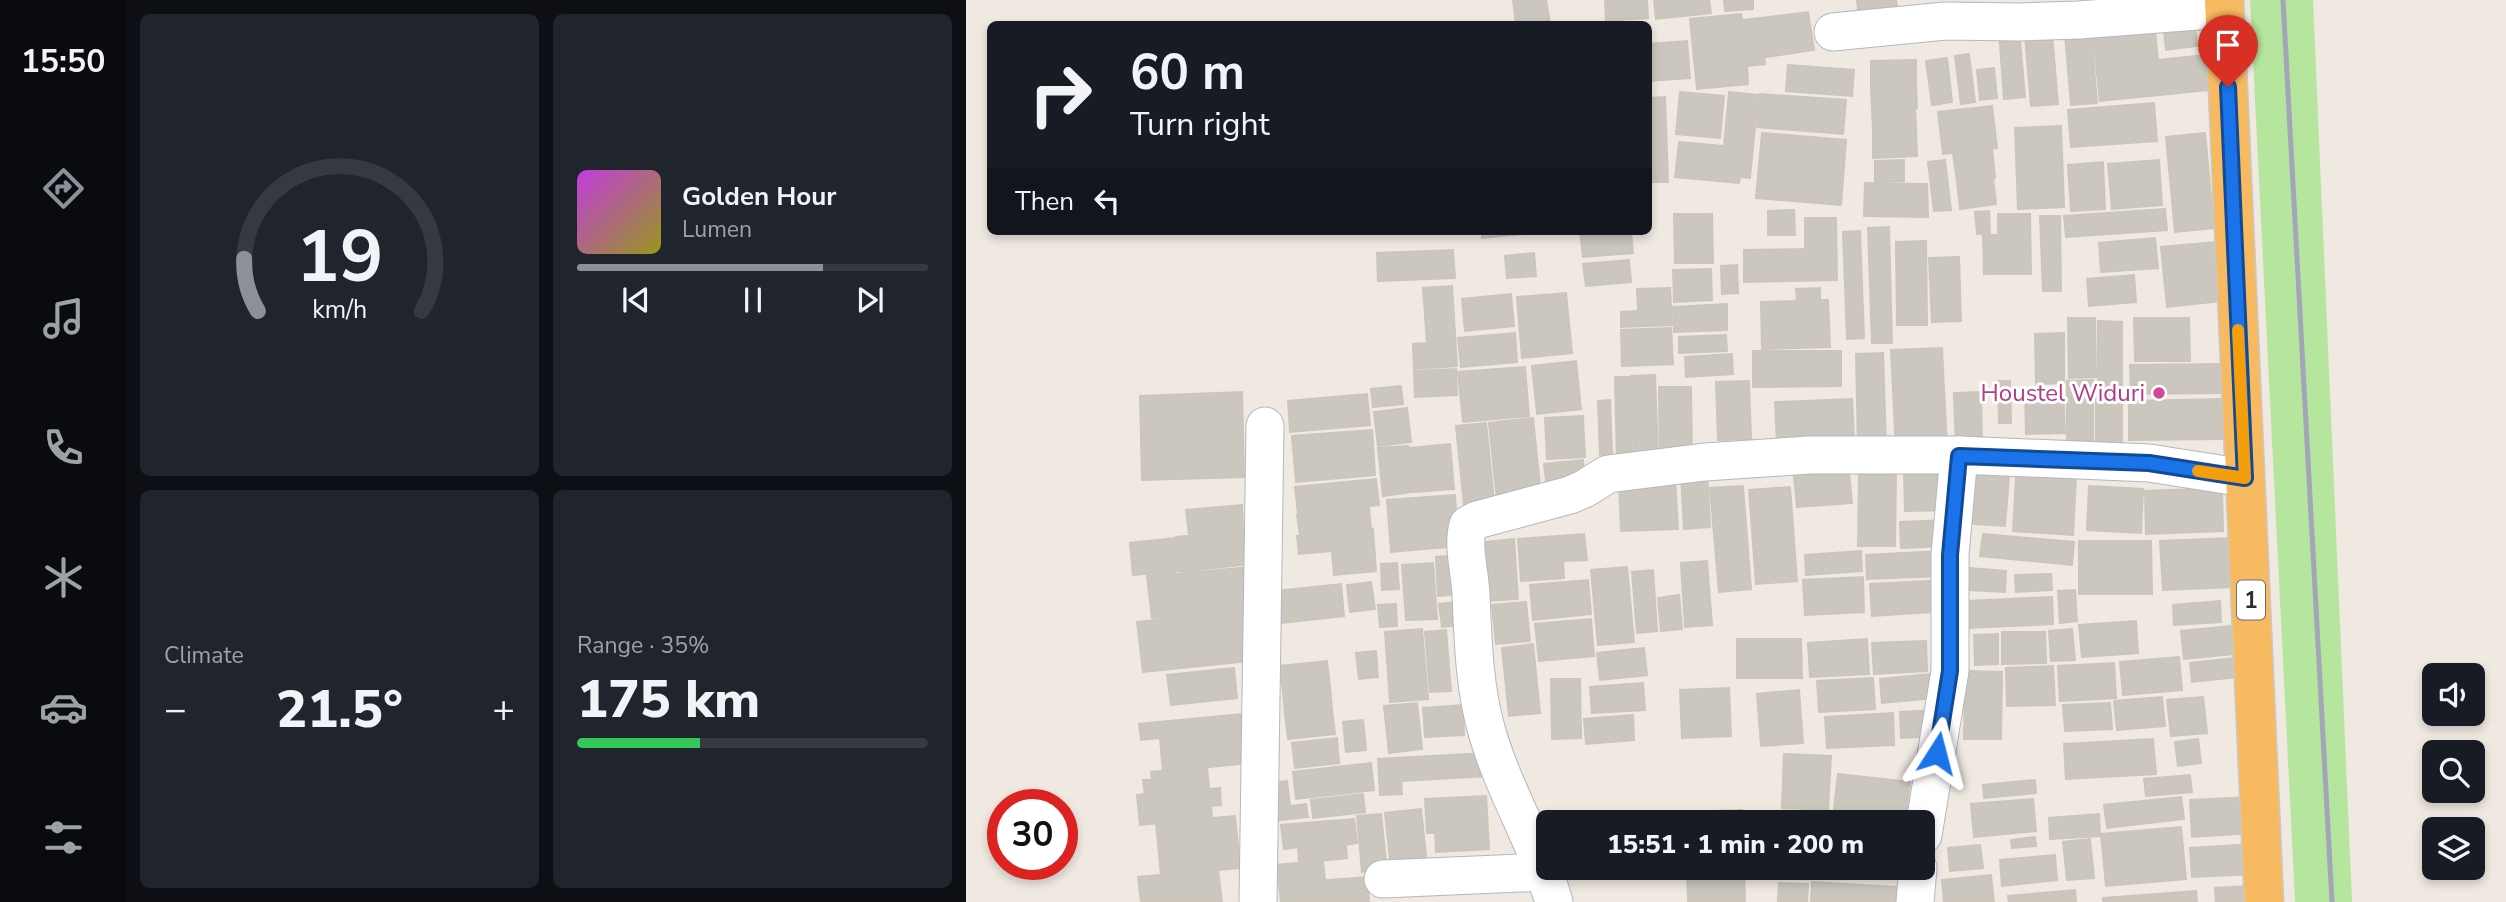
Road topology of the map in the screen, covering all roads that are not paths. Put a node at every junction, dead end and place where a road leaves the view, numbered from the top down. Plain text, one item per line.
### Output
1 (2224, 4) edge
2 (1833, 32) dead end
3 (1265, 426) dead end
4 (1959, 456) junction
5 (2245, 478) junction
6 (1927, 810) edge
7 (1382, 880) dead end
8 (1917, 880) edge
9 (1549, 887) edge
10 (1258, 902) edge
11 (1915, 902) edge
12 (2264, 902) edge

1 - 2 street
1 - 5 highway, 1
3 - 10 street
4 - 5 street
4 - 6 street
4 - 9 street
5 - 12 highway, 1
7 - 9 street
8 - 11 street

